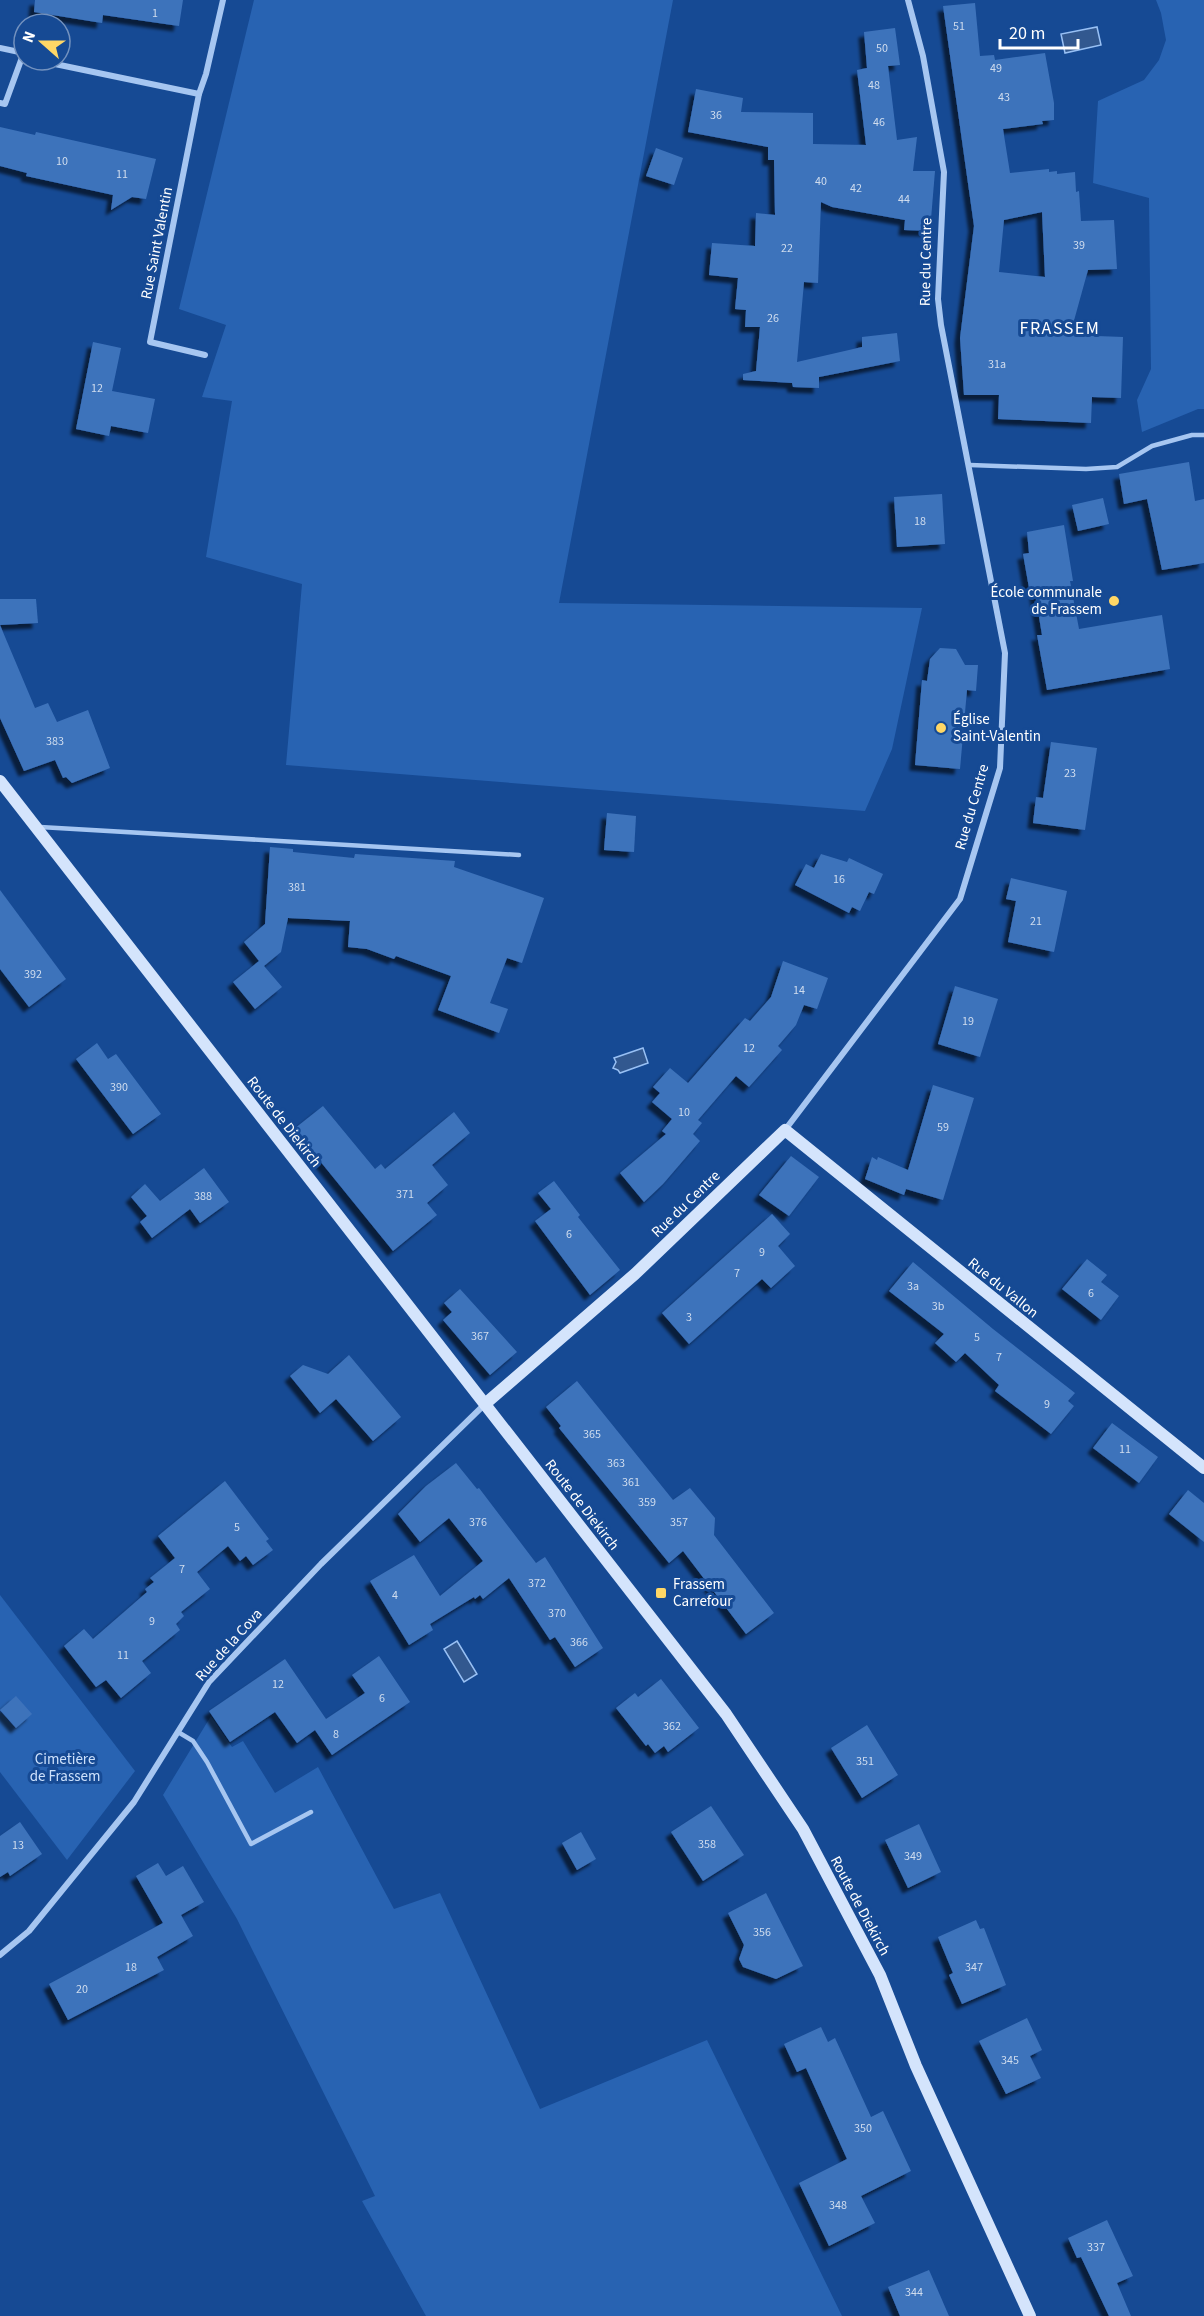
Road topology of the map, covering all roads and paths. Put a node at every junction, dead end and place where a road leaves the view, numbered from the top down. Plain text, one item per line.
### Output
1 (222, 0) edge
2 (908, 0) edge
3 (72, 68) edge
4 (17, 72) edge
5 (199, 94) junction
6 (0, 103) edge
7 (205, 355) dead end
8 (1204, 435) edge
9 (970, 465) junction
10 (0, 782) edge
11 (35, 827) junction
12 (519, 855) dead end
13 (784, 1130) junction
14 (485, 1404) junction
15 (1204, 1468) edge
16 (178, 1732) junction
17 (311, 1812) dead end
18 (0, 1955) edge
19 (1030, 2316) edge

1 - 5 street, Rue Saint Valentin
2 - 9 street, Rue du Centre
3 - 5 street
4 - 6 street
5 - 7 street, Rue Saint Valentin
8 - 9 lane
9 - 13 street, Rue du Centre
10 - 11 main road, Route de Diekirch
11 - 12 lane
11 - 14 main road, Route de Diekirch
13 - 14 main road, Rue du Centre
13 - 15 main road, Rue du Vallon
14 - 16 street, Rue de la Cova
14 - 19 main road, Route de Diekirch
16 - 17 lane
16 - 18 street, Rue de la Cova

